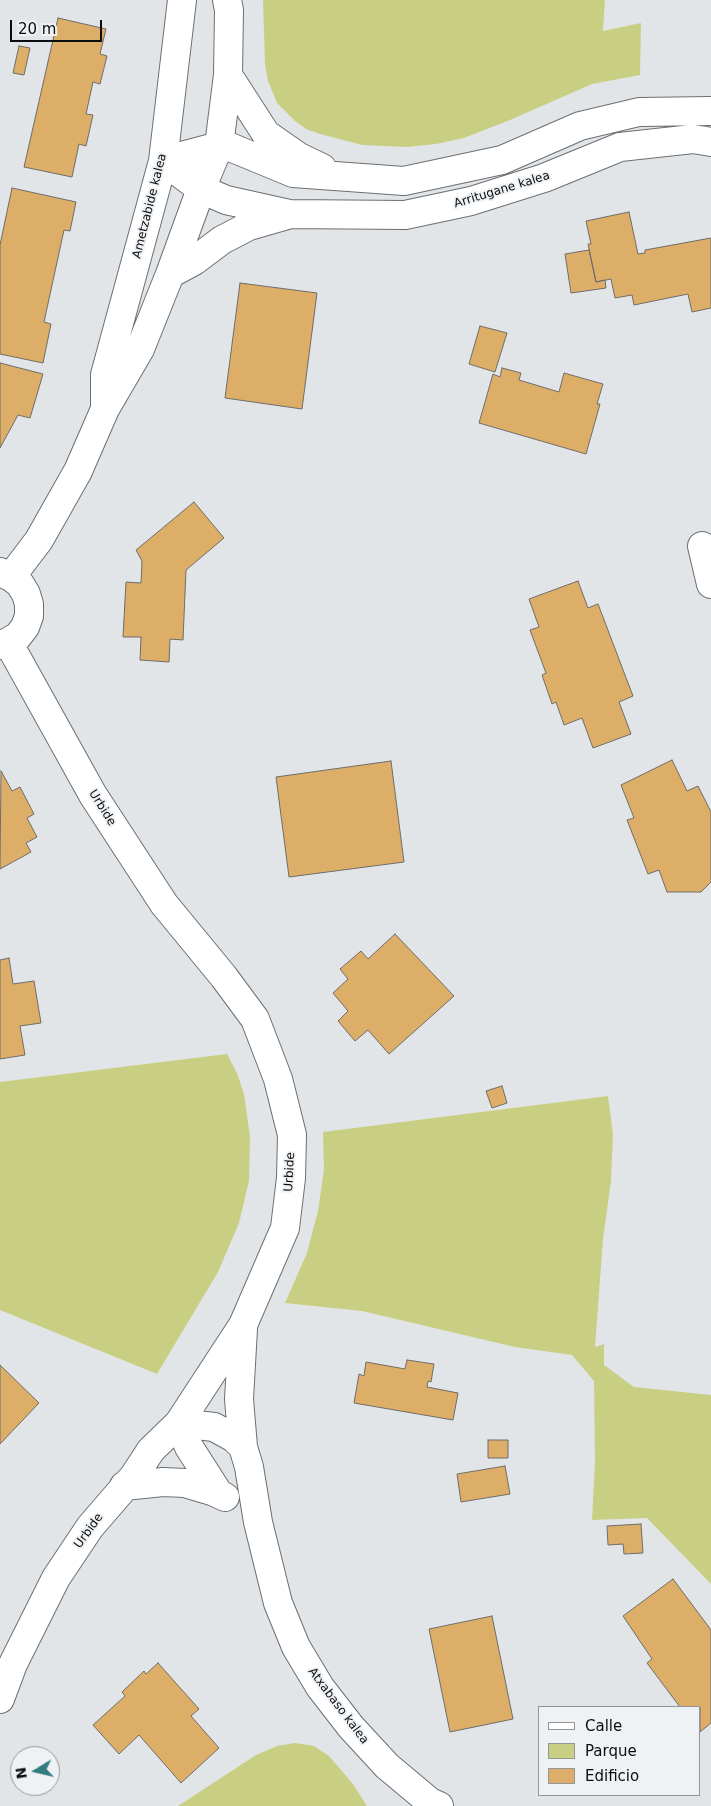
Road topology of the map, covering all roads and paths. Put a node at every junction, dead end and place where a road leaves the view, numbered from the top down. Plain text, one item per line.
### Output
1 (182, 0) edge
2 (226, 0) edge
3 (228, 75) junction
4 (711, 111) edge
5 (711, 142) edge
6 (219, 146) junction
7 (163, 161) junction
8 (337, 176) junction
9 (201, 189) junction
10 (289, 214) junction
11 (170, 274) junction
12 (106, 409) junction
13 (702, 546) dead end
14 (6, 574) edge
15 (711, 584) edge
16 (4, 644) edge
17 (243, 1325) junction
18 (179, 1423) junction
19 (243, 1447) junction
20 (124, 1486) junction
21 (218, 1494) junction
22 (258, 1522) junction
23 (0, 1699) edge
24 (440, 1806) edge

1 - 7 street, Ametzabide kalea
2 - 3 street
3 - 6 street
3 - 8 street
4 - 8 street
5 - 10 street, Arritugane kalea
6 - 7 street
6 - 8 street
6 - 9 street, Ametzabide kalea
7 - 9 street
7 - 12 street, Ametzabide kalea
9 - 10 street
9 - 11 street, Ametzabide kalea
10 - 11 street
11 - 12 street, Ametzabide kalea
12 - 14 street, Ametzabide kalea
13 - 15 street
14 - 16 street
16 - 17 street, Urbide
17 - 18 street, Urbide
17 - 19 street, Atxabaso kalea
18 - 19 street
18 - 20 street, Urbide
18 - 21 street
19 - 22 street, Atxabaso kalea
20 - 21 street
20 - 23 street, Urbide
21 - 22 street
22 - 24 street, Atxabaso kalea

